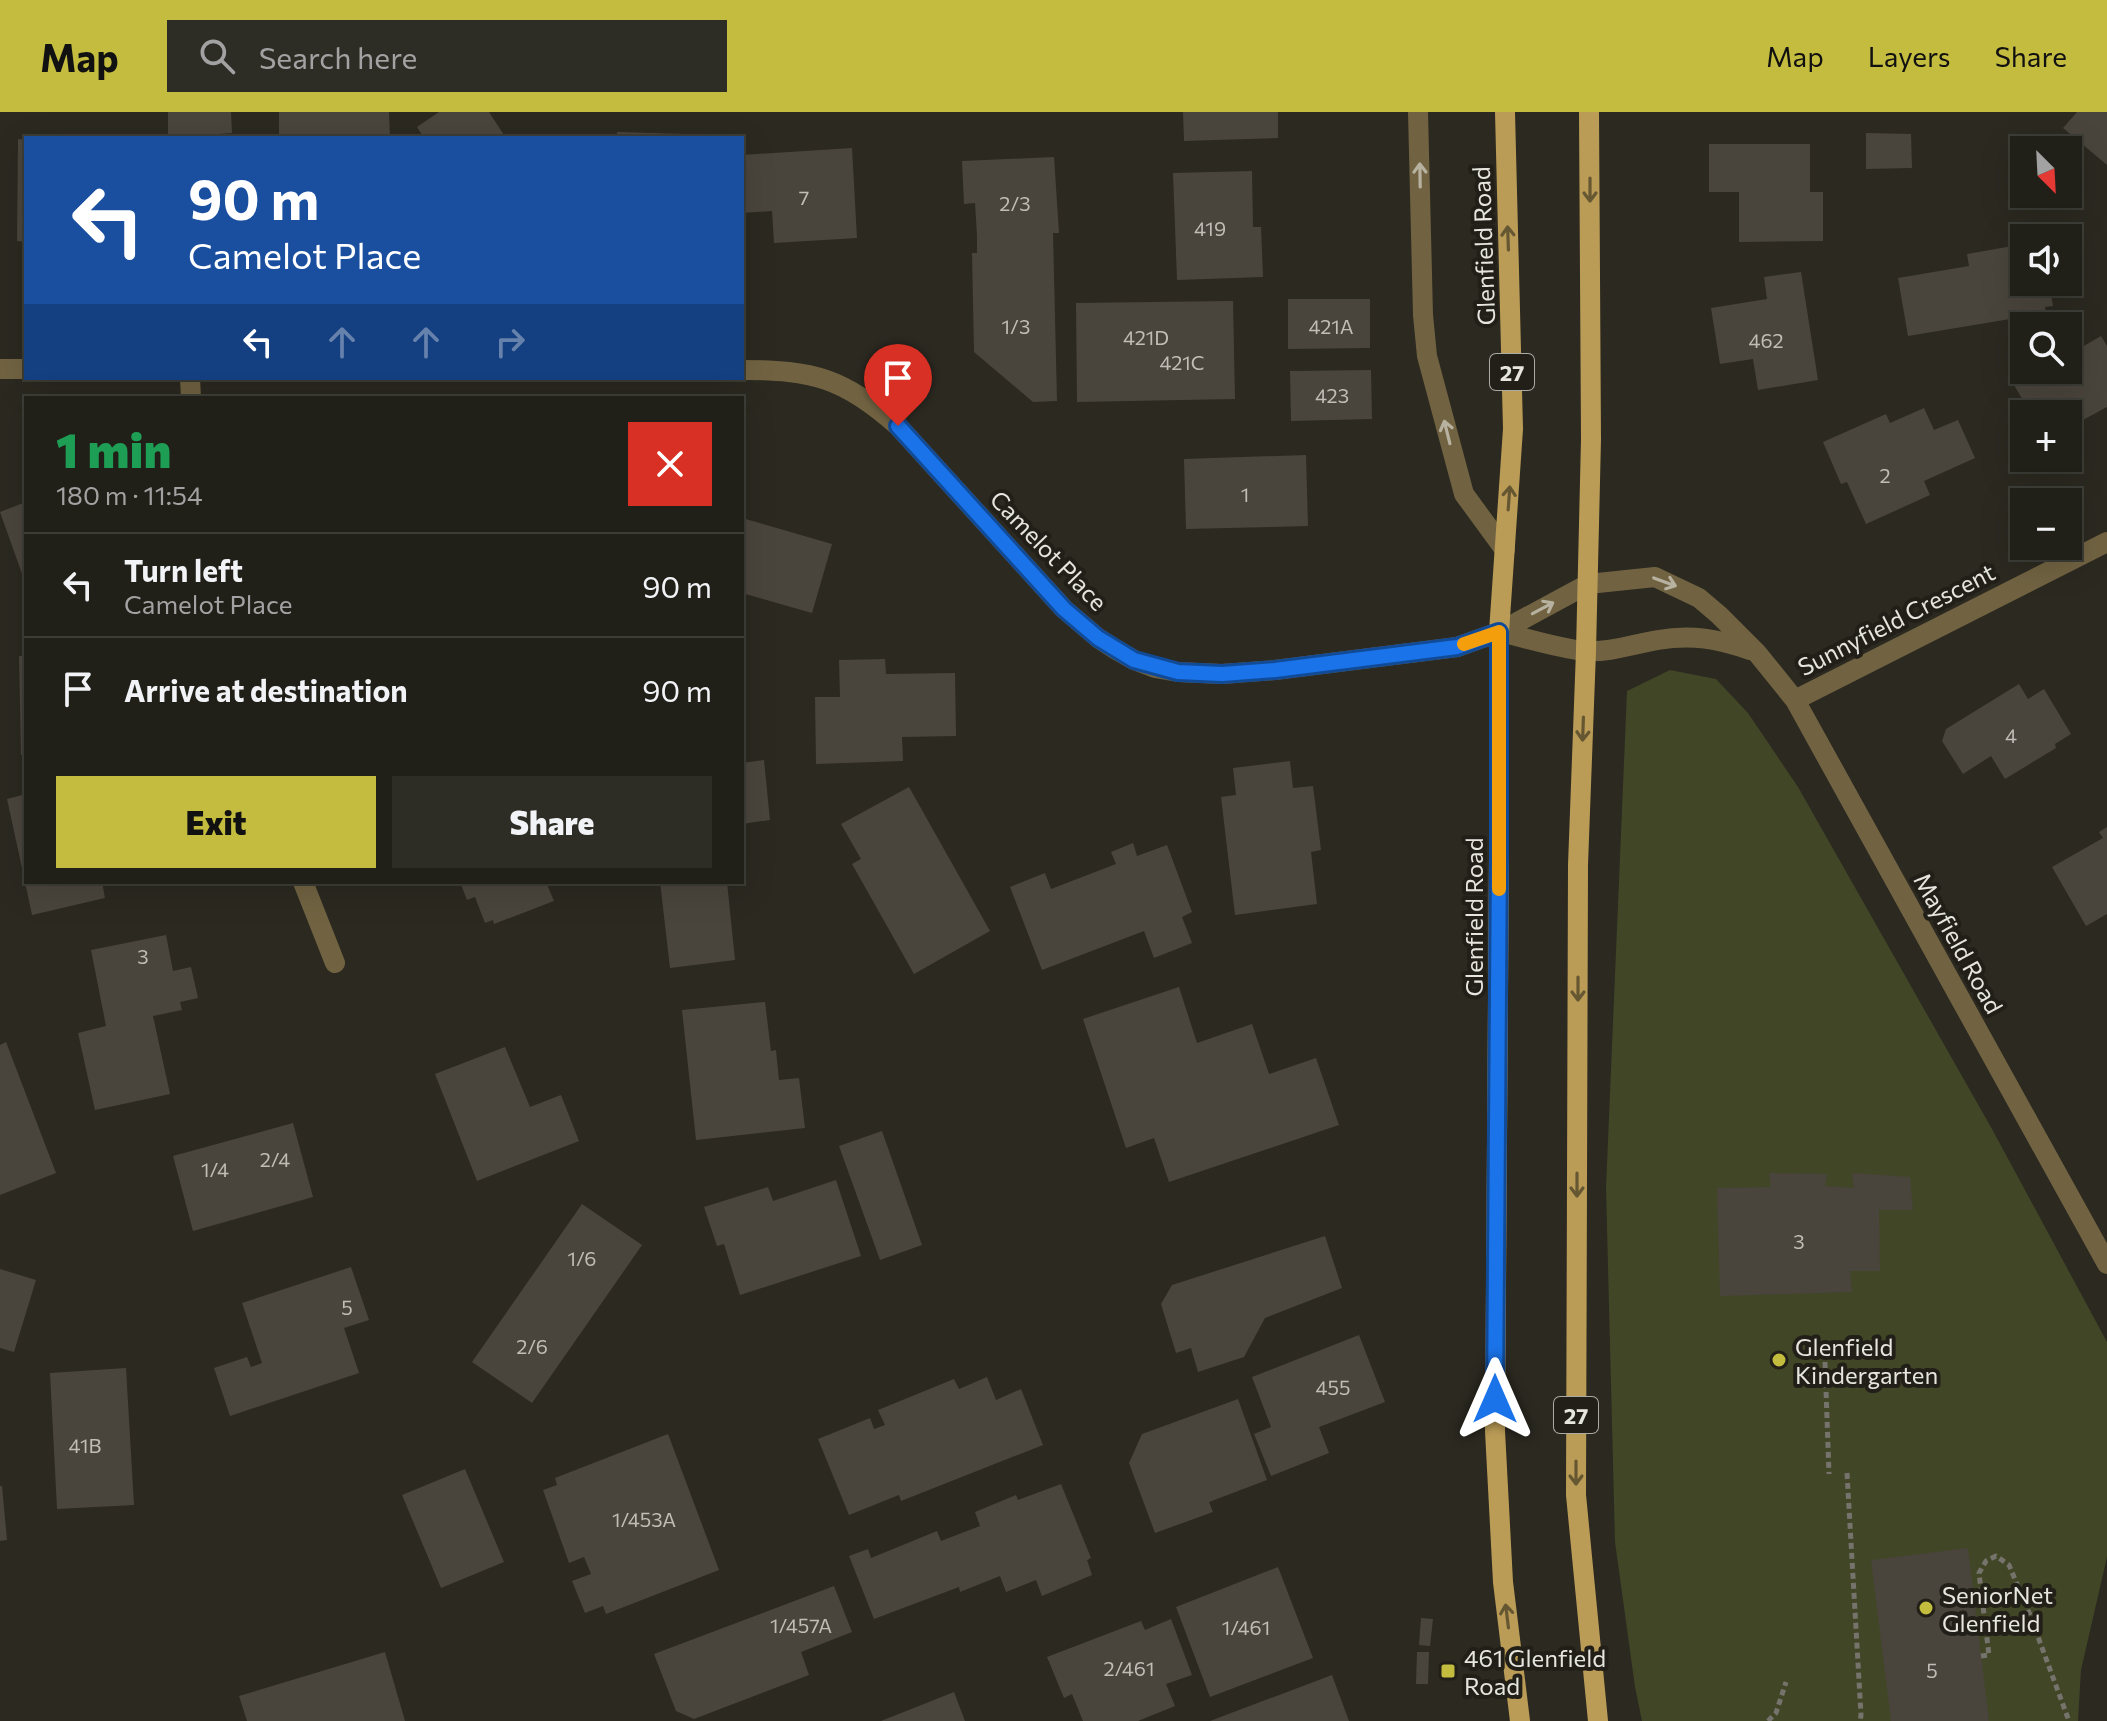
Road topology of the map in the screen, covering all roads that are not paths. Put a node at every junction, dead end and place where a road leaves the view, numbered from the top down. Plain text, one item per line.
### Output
1 (1418, 112) edge
2 (1505, 112) edge
3 (1589, 112) edge
4 (0, 369) edge
5 (24, 369) edge
6 (744, 370) edge
7 (2107, 542) edge
8 (1505, 550) junction
9 (1588, 584) junction
10 (1499, 632) junction
11 (1586, 651) junction
12 (1757, 653) junction
13 (1795, 700) junction
14 (304, 884) edge
15 (335, 963) dead end
16 (2107, 1264) edge
17 (1520, 1721) edge
18 (1598, 1721) edge

8 -> 1 street
8 -> 2 main road, Glenfield Road / 27
3 -> 9 main road, 27
4 - 5 street
6 - 10 street, Camelot Place
7 - 13 street, Sunnyfield Crescent
8 - 10 main road, Glenfield Road / 27
10 -> 9 street, Camelot Place
9 - 11 main road, 27
9 -> 12 street, Mayfield Road
10 - 11 street
17 -> 10 main road, Glenfield Road / 27
11 - 12 street
11 -> 18 main road, 27
12 - 13 street, Mayfield Road
13 - 16 street, Mayfield Road
14 - 15 street

